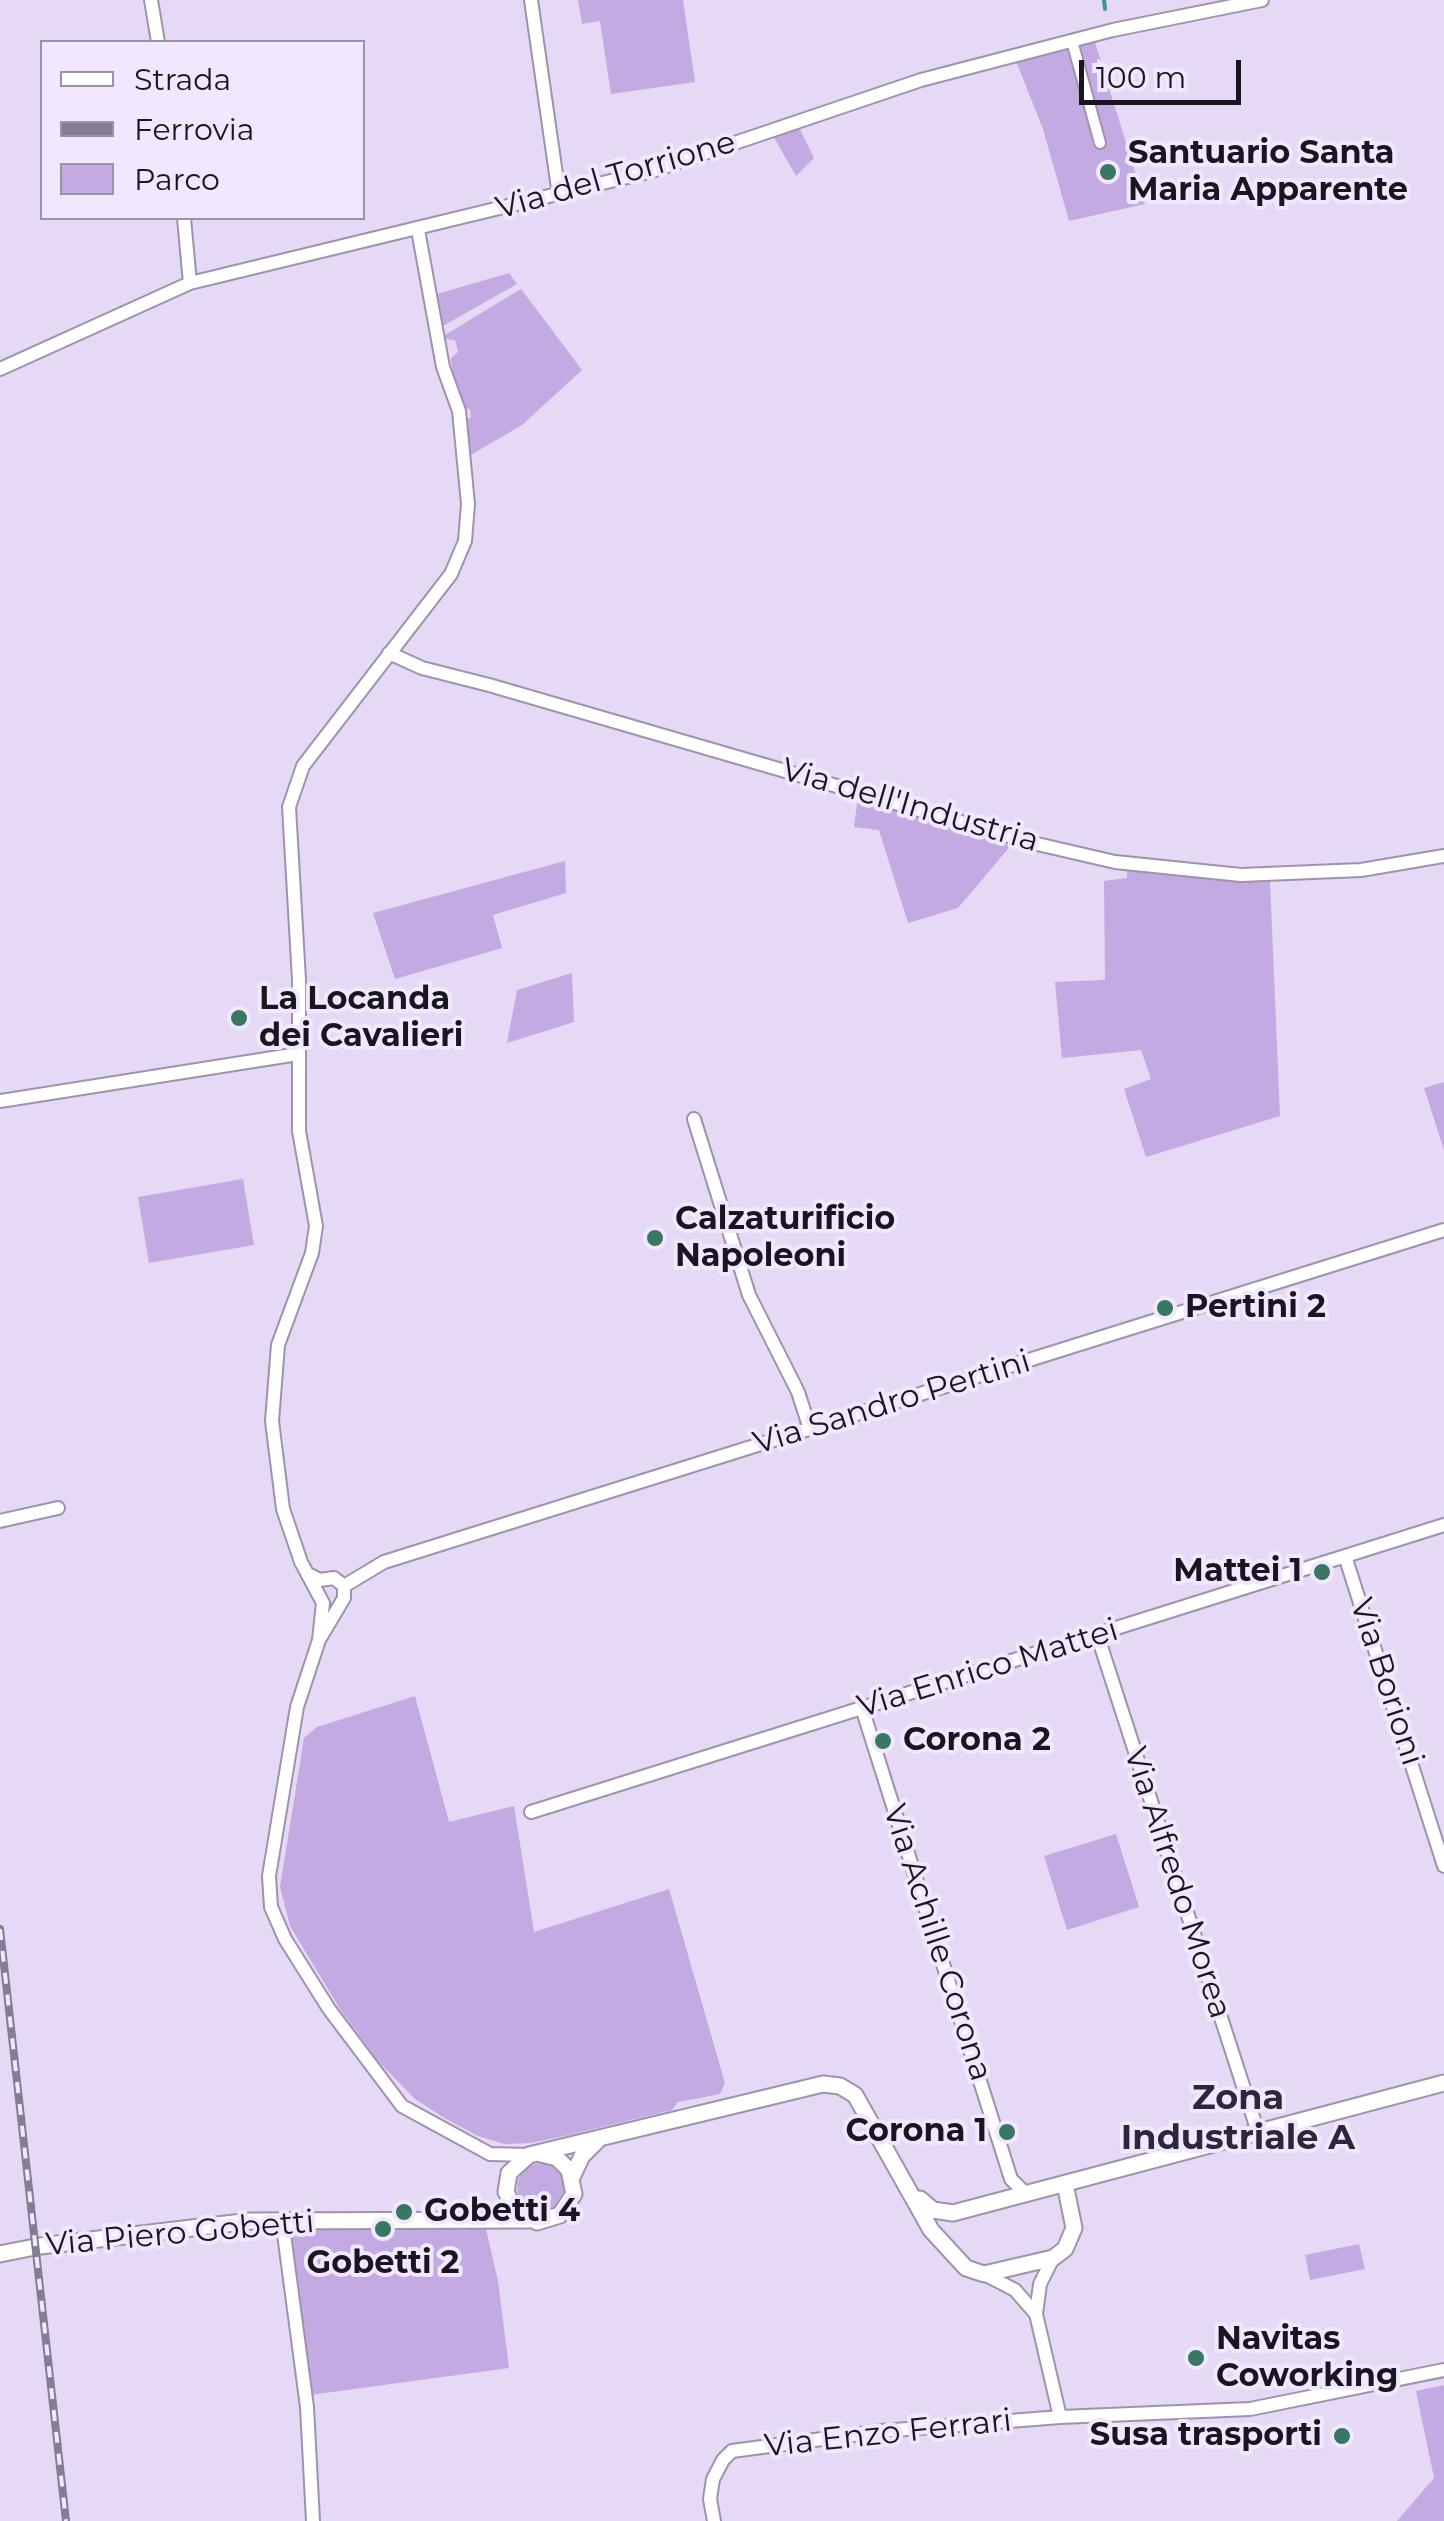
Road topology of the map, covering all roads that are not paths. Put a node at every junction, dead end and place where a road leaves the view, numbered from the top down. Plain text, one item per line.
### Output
1 (151, 0) edge
2 (532, 0) edge
3 (1262, 0) edge
4 (1239, 2) edge
5 (158, 40) edge
6 (1072, 41) junction
7 (1100, 143) dead end
8 (559, 195) junction
9 (184, 220) edge
10 (418, 230) junction
11 (190, 283) junction
12 (0, 368) edge
13 (388, 652) junction
14 (1444, 856) edge
15 (298, 1054) junction
16 (0, 1101) edge
17 (694, 1119) dead end
18 (1444, 1230) edge
19 (810, 1429) junction
20 (58, 1508) dead end
21 (0, 1521) edge
22 (1444, 1525) edge
23 (1345, 1556) junction
24 (344, 1586) junction
25 (322, 1591) junction
26 (338, 1604) junction
27 (1097, 1634) junction
28 (319, 1640) junction
29 (862, 1708) junction
30 (532, 1812) dead end
31 (1444, 1866) edge
32 (1444, 2083) edge
33 (1258, 2132) junction
34 (599, 2140) junction
35 (490, 2154) junction
36 (535, 2155) junction
37 (572, 2177) junction
38 (1011, 2178) junction
39 (1065, 2184) junction
40 (906, 2185) junction
41 (506, 2187) junction
42 (1026, 2194) junction
43 (1009, 2199) junction
44 (971, 2209) junction
45 (282, 2219) junction
46 (529, 2220) junction
47 (481, 2222) junction
48 (0, 2254) edge
49 (955, 2255) junction
50 (1052, 2258) junction
51 (984, 2274) junction
52 (1036, 2314) junction
53 (1444, 2370) edge
54 (1060, 2417) junction
55 (313, 2521) edge
56 (714, 2521) edge

1 - 5 street
2 - 8 street
3 - 4 street, Via del Torrione
4 - 6 street, Via del Torrione
6 - 7 street
6 - 8 street, Via del Torrione
8 - 10 street, Via del Torrione
9 - 11 street
10 - 11 street, Via del Torrione
10 - 13 street
11 - 12 street, Via del Torrione
13 - 14 street, Via dell'Industria
13 - 15 street
15 - 16 street
15 - 25 street
17 - 19 street
18 - 19 street, Via Sandro Pertini
19 - 24 street, Via Sandro Pertini
20 - 21 street
22 - 23 street, Via Enrico Mattei
23 - 27 street, Via Enrico Mattei
23 - 31 street, Via Borioni
24 - 25 street
24 - 26 street
25 - 26 street
25 - 28 street
26 - 28 street
27 - 29 street, Via Enrico Mattei
27 - 33 street, Via Alfredo Morea
28 - 35 street
29 - 30 street, Via Enrico Mattei
29 - 38 street, Via Achille Corona
32 - 33 street
33 - 39 street
34 - 36 street
34 - 37 street
34 - 40 street
35 - 36 street
35 - 41 street
36 - 37 street
36 - 41 street
37 - 46 street
38 - 42 street, Via Achille Corona
38 - 43 street, Via Achille Corona
39 - 42 street
39 - 50 street
40 - 44 street
40 - 49 street
41 - 46 street
41 - 47 street
42 - 43 street
43 - 44 street
44 - 49 street
45 - 47 street, Via Piero Gobetti
45 - 48 street, Via Piero Gobetti
45 - 55 street
46 - 47 street, Via Piero Gobetti
49 - 51 street
50 - 51 street
50 - 52 street, Via Enzo Ferrari
51 - 52 street
52 - 54 street, Via Enzo Ferrari
53 - 54 street, Via Enzo Ferrari
54 - 56 street, Via Enzo Ferrari

